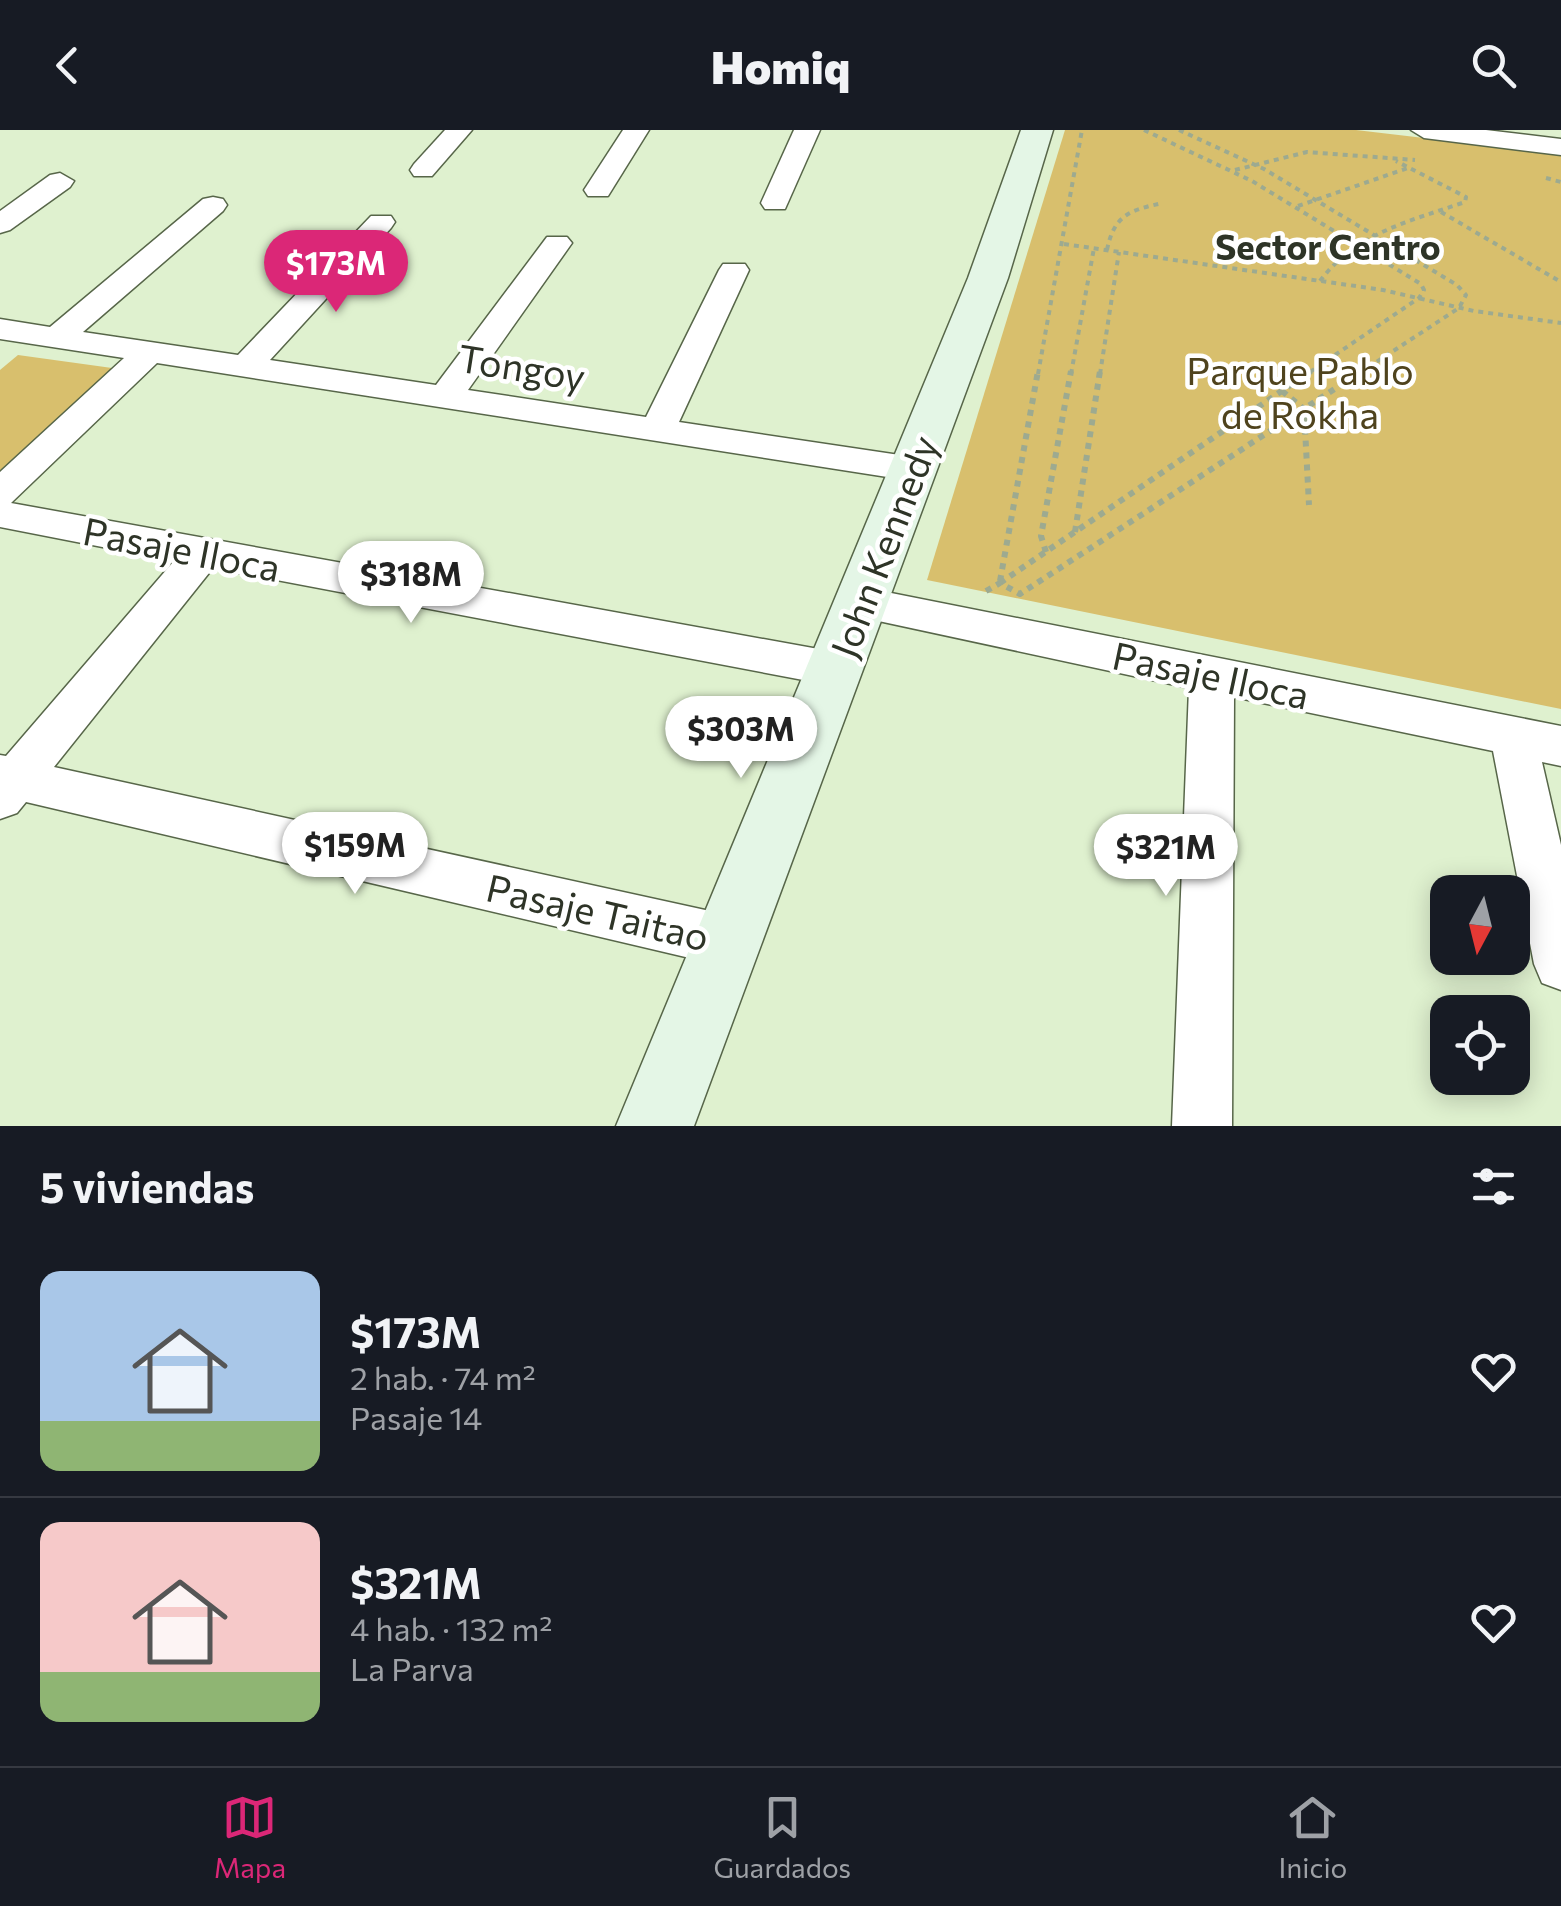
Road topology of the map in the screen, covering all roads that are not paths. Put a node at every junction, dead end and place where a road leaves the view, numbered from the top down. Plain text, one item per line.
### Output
1 (449, 130) edge
2 (458, 130) edge
3 (636, 130) edge
4 (808, 130) edge
5 (1038, 130) edge
6 (1424, 130) edge
7 (1561, 146) edge
8 (423, 170) dead end
9 (60, 181) dead end
10 (598, 190) dead end
11 (775, 204) dead end
12 (213, 205) dead end
13 (381, 222) dead end
14 (0, 224) edge
15 (557, 243) dead end
16 (734, 270) dead end
17 (7, 337) edge
18 (58, 338) junction
19 (150, 352) junction
20 (246, 366) junction
21 (445, 397) junction
22 (658, 430) junction
23 (913, 469) junction
24 (0, 492) edge
25 (0, 514) edge
26 (204, 552) junction
27 (860, 603) junction
28 (835, 668) junction
29 (1212, 674) junction
30 (1537, 741) edge
31 (5, 784) edge
32 (728, 940) junction
33 (1561, 964) edge
34 (655, 1126) edge
35 (1202, 1126) edge

1 - 2 street
2 - 8 street
3 - 10 street
4 - 11 street
5 - 23 street, John Kennedy
6 - 7 street
9 - 14 street
12 - 18 street
13 - 20 street
15 - 21 street
16 - 22 street
17 - 18 street, Tongoy
18 - 19 street, Tongoy
19 - 20 street, Tongoy
19 - 24 street
20 - 21 street, Tongoy
21 - 22 street, Tongoy
22 - 23 street, Tongoy
23 - 27 street, John Kennedy
25 - 26 street, Pasaje Iloca
26 - 28 street, Pasaje Iloca
26 - 31 street
27 - 28 street, John Kennedy
27 - 29 street, Pasaje Iloca
28 - 32 street, John Kennedy
29 - 30 street, Pasaje Iloca
29 - 35 street
30 - 33 street
31 - 32 street, Pasaje Taitao
32 - 34 street, John Kennedy

